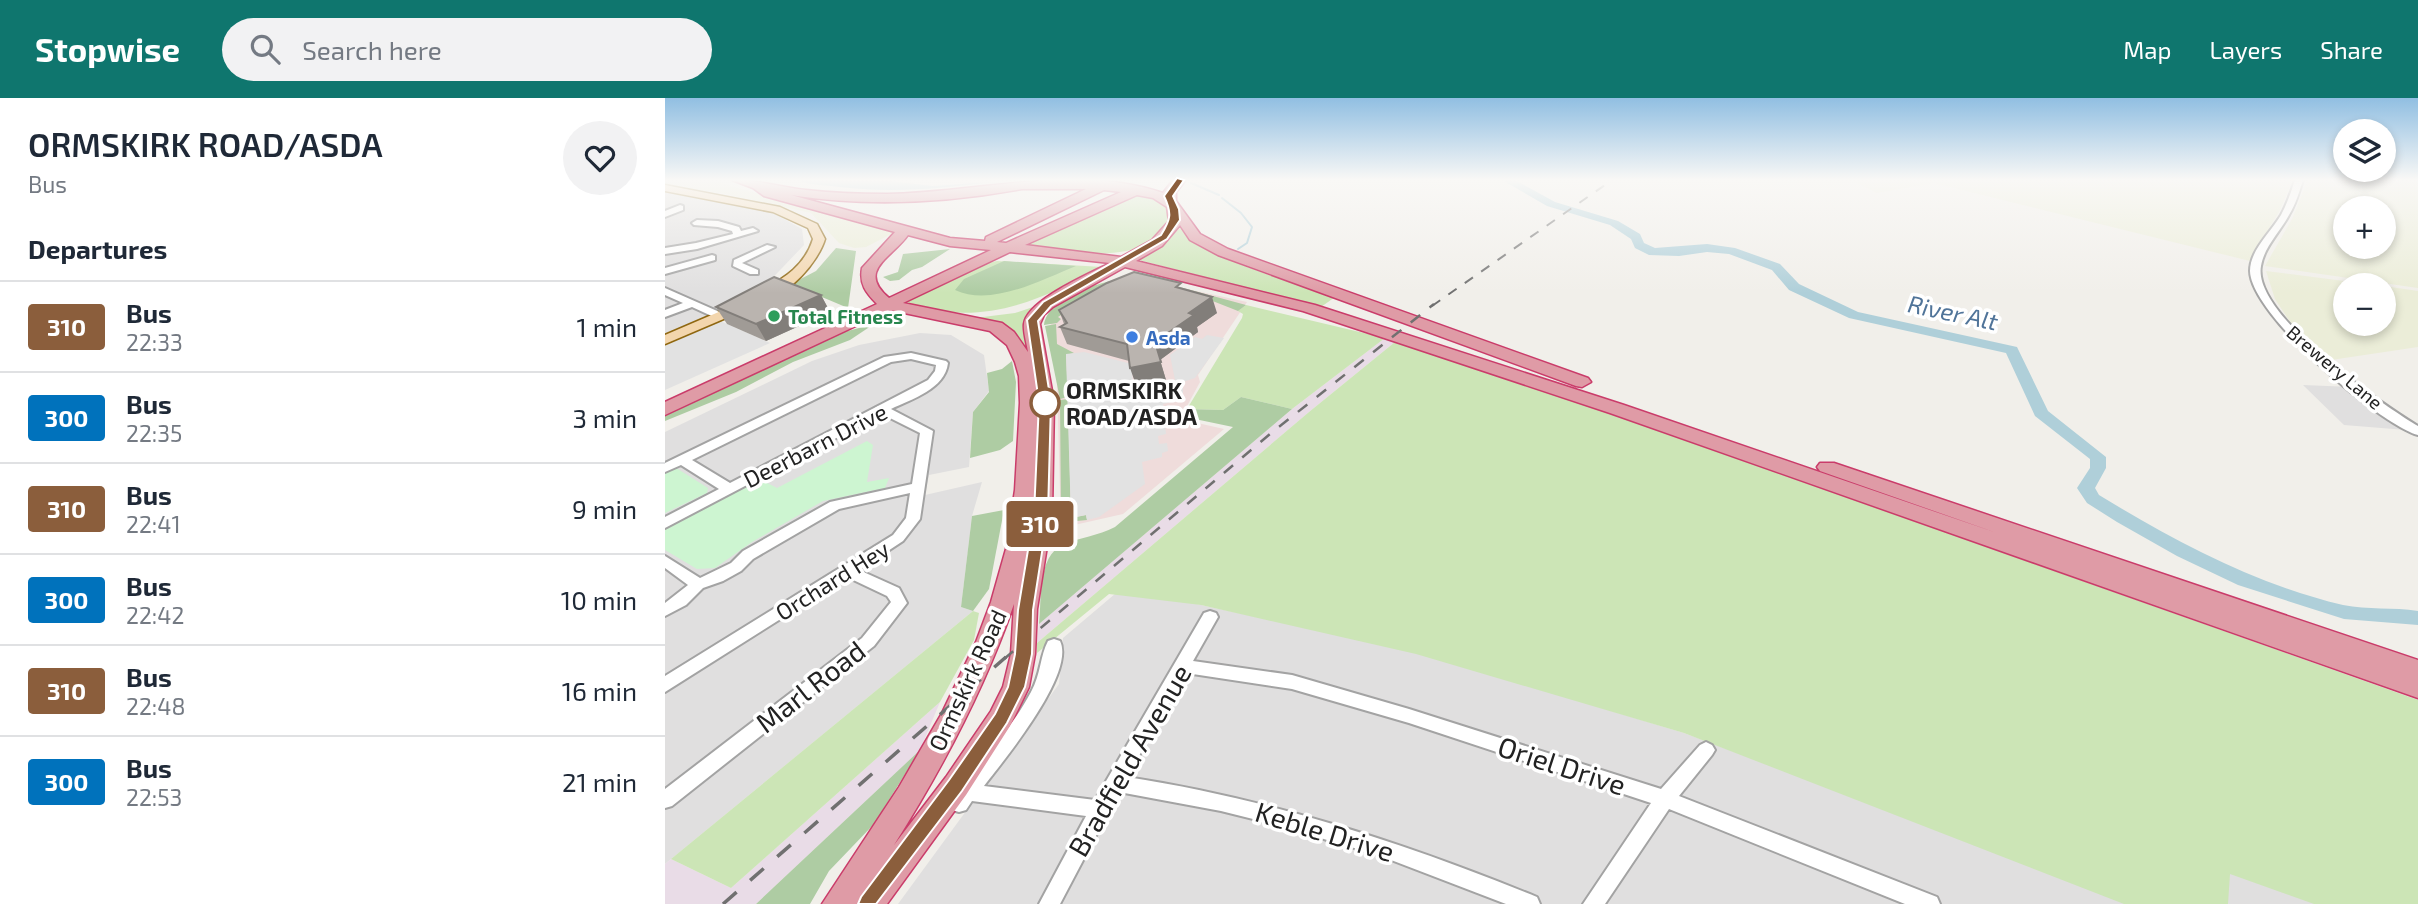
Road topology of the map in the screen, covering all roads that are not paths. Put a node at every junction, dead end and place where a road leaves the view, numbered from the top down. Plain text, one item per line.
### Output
1 (798, 218) edge
2 (857, 218) edge
3 (1053, 218) edge
4 (1053, 218) edge
5 (1175, 218) edge
6 (1181, 218) edge
7 (2283, 218) edge
8 (697, 223) dead end
9 (904, 230) junction
10 (753, 231) dead end
11 (737, 233) junction
12 (1000, 243) junction
13 (697, 246) junction
14 (1148, 248) junction
15 (766, 250) dead end
16 (665, 251) edge
17 (1101, 257) junction
18 (712, 258) junction
19 (737, 262) junction
20 (971, 263) junction
21 (1121, 263) junction
22 (754, 270) dead end
23 (665, 271) edge
24 (1146, 272) junction
25 (1180, 276) junction
26 (1086, 283) junction
27 (869, 286) junction
28 (665, 291) edge
29 (886, 302) junction
30 (691, 304) junction
31 (665, 314) edge
32 (720, 316) junction
33 (937, 316) junction
34 (843, 323) junction
35 (665, 340) edge
36 (665, 398) edge
37 (665, 409) edge
38 (883, 410) junction
39 (2418, 430) edge
40 (683, 460) junction
41 (665, 468) edge
42 (919, 487) junction
43 (729, 489) junction
44 (665, 523) edge
45 (665, 561) edge
46 (848, 571) junction
47 (698, 584) junction
48 (665, 610) edge
49 (1210, 617) dead end
50 (1054, 645) dead end
51 (1183, 666) junction
52 (2418, 670) edge
53 (665, 685) edge
54 (2418, 688) edge
55 (1706, 750) dead end
56 (1114, 783) junction
57 (967, 792) junction
58 (1665, 799) junction
59 (665, 800) edge
60 (1100, 809) junction
61 (838, 904) edge
62 (868, 904) edge
63 (886, 904) edge
64 (1049, 904) edge
65 (1530, 904) edge
66 (1593, 904) edge
67 (1930, 904) edge

1 - 32 main road
2 - 9 highway
3 - 12 highway
4 - 12 highway
5 - 14 highway
6 - 52 highway
7 - 39 street, Brewery Lane
8 - 11 street
9 - 12 highway
9 - 27 highway
10 - 11 street
11 - 13 street
12 - 17 highway
12 - 20 highway
12 - 29 highway
13 - 16 street
13 - 18 street
14 - 17 highway
14 - 21 highway
15 - 19 street
17 - 21 highway
18 - 19 street
18 - 23 street
19 - 22 street
20 - 21 highway
20 - 29 highway
21 - 24 highway
21 - 25 highway
21 - 26 highway
24 - 25 highway
24 - 26 highway
25 - 54 highway
26 - 62 highway, Ormskirk Road
27 - 29 highway
27 - 34 highway
28 - 30 street
29 - 33 highway
29 - 34 highway
30 - 31 street
30 - 32 street
32 - 35 main road
33 - 34 highway
33 - 61 highway, Ormskirk Road
34 - 36 highway
34 - 37 highway
38 - 40 street, Deerbarn Drive
38 - 42 street, Orchard Hey
38 - 43 street, Deerbarn Drive
40 - 41 street
40 - 43 street
42 - 46 street, Orchard Hey
42 - 47 street
43 - 44 street, Deerbarn Drive
45 - 47 street
46 - 53 street, Orchard Hey
46 - 59 street, Marl Road
47 - 48 street
49 - 51 street, Bradfield Avenue
50 - 57 street
51 - 56 street, Bradfield Avenue
51 - 58 street, Oriel Drive
55 - 58 street
56 - 60 street, Bradfield Avenue
56 - 65 street, Keble Drive
57 - 60 street
57 - 63 street
58 - 66 street
58 - 67 street, Oriel Drive
60 - 64 street, Bradfield Avenue

